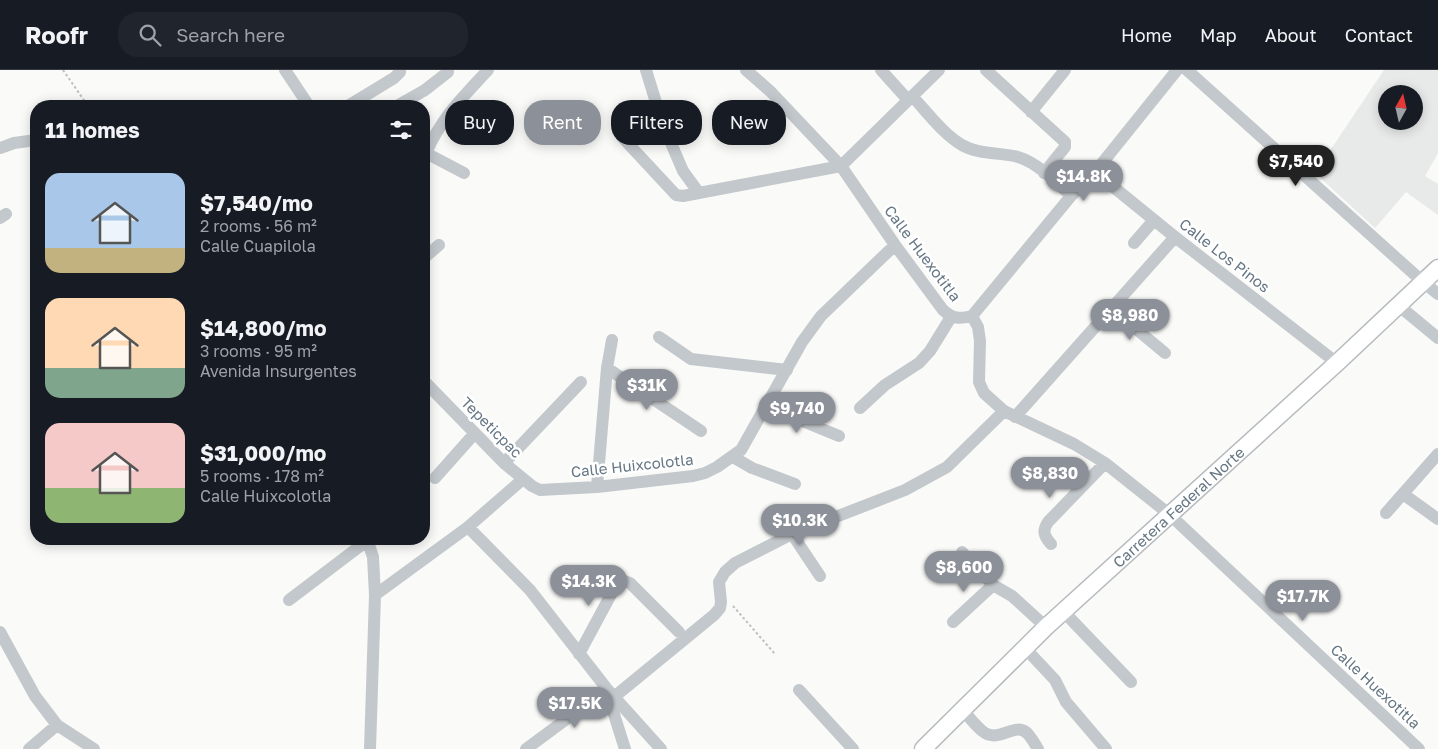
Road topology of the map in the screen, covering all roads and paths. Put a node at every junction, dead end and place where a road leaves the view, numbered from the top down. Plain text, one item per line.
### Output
1 (63, 70) edge
2 (285, 70) edge
3 (400, 70) edge
4 (488, 70) edge
5 (646, 70) edge
6 (746, 70) edge
7 (881, 70) edge
8 (939, 70) edge
9 (986, 70) edge
10 (1066, 70) edge
11 (1188, 70) edge
12 (1174, 71) edge
13 (448, 72) dead end
14 (910, 98) junction
15 (84, 100) edge
16 (305, 100) edge
17 (358, 100) edge
18 (407, 100) edge
19 (1031, 112) junction
20 (0, 136) edge
21 (30, 141) edge
22 (14, 143) junction
23 (630, 145) edge
24 (430, 147) edge
25 (0, 148) edge
26 (430, 157) edge
27 (841, 166) junction
28 (1094, 172) junction
29 (464, 173) dead end
30 (1044, 173) junction
31 (699, 192) junction
32 (1070, 196) junction
33 (1154, 220) junction
34 (1175, 237) junction
35 (1134, 243) dead end
36 (439, 245) dead end
37 (895, 245) junction
38 (430, 253) edge
39 (1438, 268) edge
40 (1423, 282) junction
41 (1438, 294) edge
42 (1398, 305) junction
43 (1112, 308) junction
44 (972, 316) junction
45 (951, 317) junction
46 (659, 337) dead end
47 (1438, 338) edge
48 (612, 340) dead end
49 (1165, 353) dead end
50 (1337, 363) junction
51 (607, 368) junction
52 (787, 370) junction
53 (581, 382) dead end
54 (430, 393) edge
55 (766, 406) junction
56 (860, 408) dead end
57 (1010, 414) junction
58 (701, 431) dead end
59 (475, 433) junction
60 (839, 436) dead end
61 (1438, 454) edge
62 (734, 457) junction
63 (504, 462) junction
64 (1105, 463) junction
65 (435, 478) dead end
66 (527, 483) junction
67 (795, 484) dead end
68 (597, 487) junction
69 (1403, 494) junction
70 (1386, 513) dead end
71 (1169, 514) junction
72 (1438, 519) edge
73 (468, 527) junction
74 (792, 534) junction
75 (1052, 544) dead end
76 (360, 545) edge
77 (370, 545) edge
78 (962, 552) dead end
79 (820, 576) dead end
80 (994, 585) junction
81 (376, 596) junction
82 (289, 600) dead end
83 (721, 602) junction
84 (1063, 611) junction
85 (953, 622) dead end
86 (1046, 627) junction
87 (0, 632) edge
88 (680, 632) dead end
89 (1025, 648) junction
90 (579, 654) junction
91 (774, 654) dead end
92 (1131, 682) dead end
93 (799, 690) dead end
94 (610, 693) junction
95 (963, 710) junction
96 (58, 726) junction
97 (29, 749) edge
98 (94, 749) edge
99 (370, 749) edge
100 (526, 749) edge
101 (625, 749) edge
102 (662, 749) edge
103 (853, 749) edge
104 (923, 749) edge
105 (1038, 749) edge
106 (1106, 749) edge
107 (1419, 749) edge

1 - 15 path
2 - 16 street
3 - 17 street
4 - 24 street
5 - 31 street
6 - 27 street, Calle Huexotitla
7 - 14 street
8 - 14 street
9 - 19 street
10 - 19 street
11 - 40 street
12 - 28 street
13 - 18 street
14 - 27 street
14 - 30 street
19 - 30 street
20 - 22 street
21 - 22 street
22 - 25 street
23 - 31 street
26 - 29 street
27 - 31 street
27 - 37 street, Calle Huexotitla
28 - 32 street
28 - 33 street, Calle Los Pinos
30 - 32 street
32 - 44 street
33 - 34 street, Calle Los Pinos
33 - 35 street
34 - 43 street
34 - 50 street, Calle Los Pinos
36 - 38 street
37 - 45 street, Calle Huexotitla
37 - 52 street, Calle Huixcolotla
39 - 40 main road, Carretera Federal Norte
40 - 41 street
40 - 42 main road, Carretera Federal Norte
42 - 47 street
42 - 50 main road, Carretera Federal Norte
43 - 49 street
43 - 57 street
44 - 45 street, Calle Huexotitla
44 - 57 street, Calle Huexotitla
45 - 56 street
46 - 52 street
48 - 51 street
50 - 71 main road, Carretera Federal Norte
51 - 58 street
51 - 68 street
52 - 55 street, Calle Huixcolotla
53 - 63 street
54 - 59 street, Tepeticpac
55 - 60 street
55 - 62 street, Calle Huixcolotla
57 - 64 street, Calle Huexotitla
57 - 74 street
59 - 63 street, Tepeticpac
59 - 65 street
61 - 69 street
62 - 67 street
62 - 68 street, Calle Huixcolotla
63 - 66 street, Tepeticpac
64 - 71 street, Calle Huexotitla
64 - 75 street
66 - 68 street, Calle Huixcolotla
66 - 73 street
69 - 70 street
69 - 72 street
71 - 84 main road, Carretera Federal Norte
71 - 107 street, Calle Huexotitla
73 - 81 street
73 - 90 street
74 - 79 street
74 - 83 street
76 - 82 street
77 - 81 street
78 - 80 street
80 - 85 street
80 - 86 street
81 - 99 street
83 - 91 path
83 - 94 street
84 - 86 main road, Carretera Federal Norte
84 - 92 street
86 - 89 main road, Carretera Federal Norte
87 - 96 street
88 - 90 street
89 - 95 main road, Carretera Federal Norte
89 - 106 street
90 - 94 street
93 - 103 street
94 - 100 street
94 - 101 street
94 - 102 street
95 - 104 main road, Carretera Federal Norte
95 - 105 street
96 - 97 street
96 - 98 street

